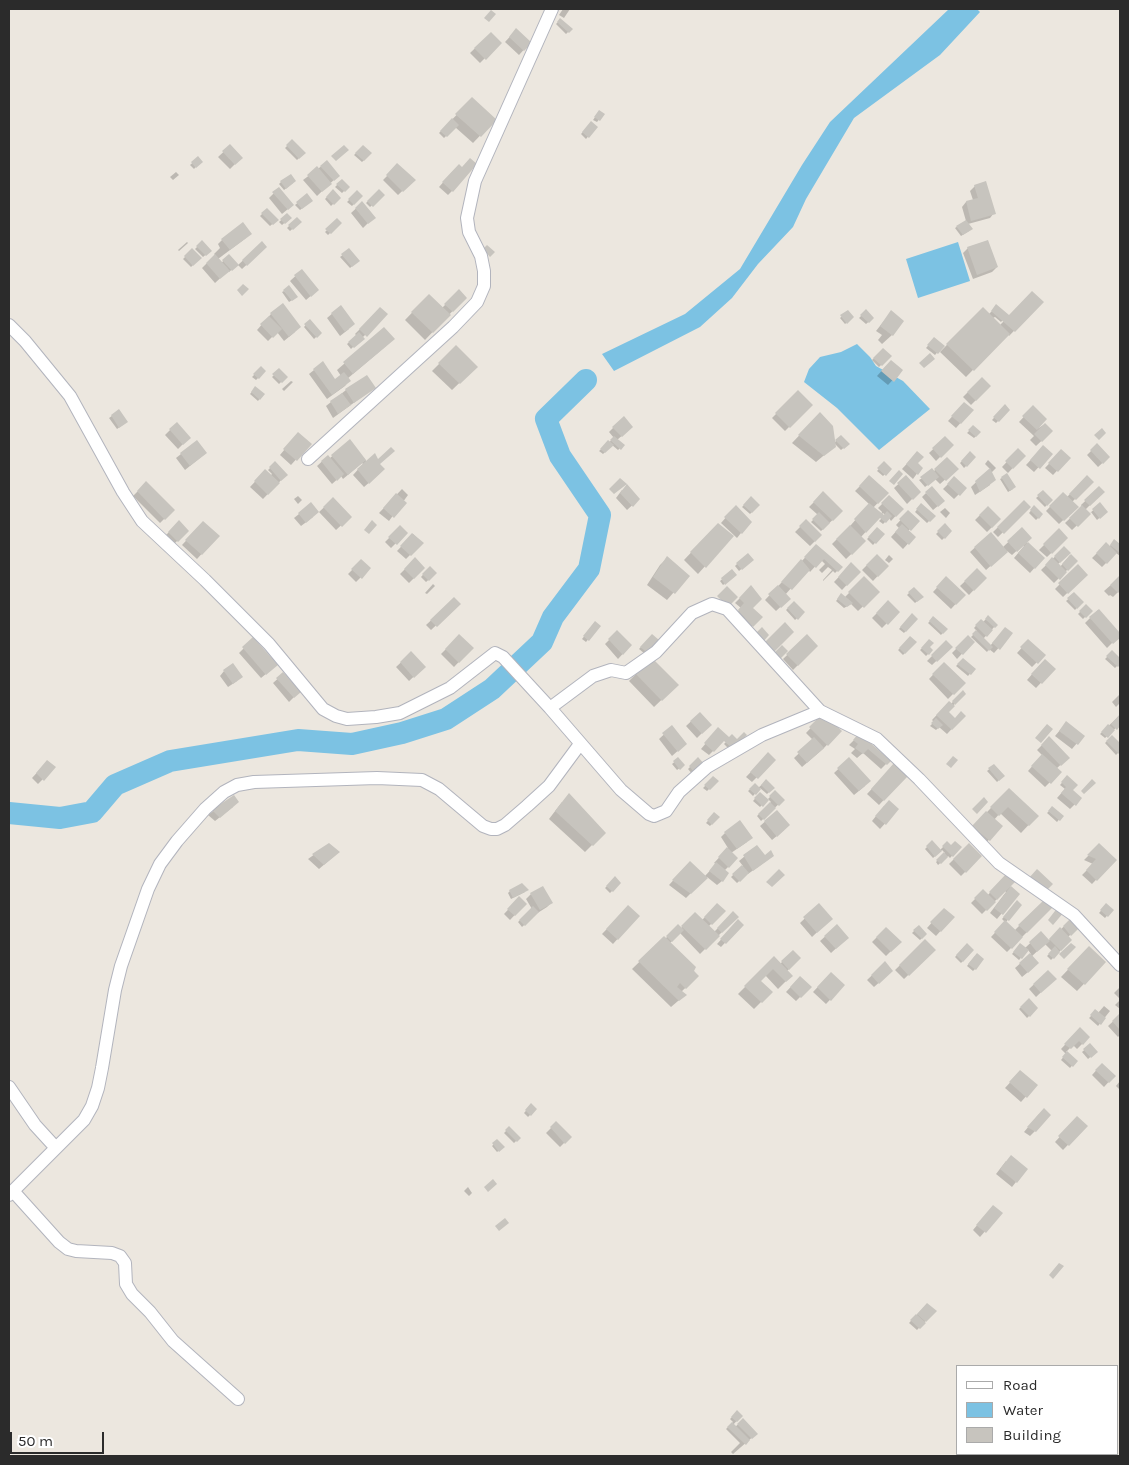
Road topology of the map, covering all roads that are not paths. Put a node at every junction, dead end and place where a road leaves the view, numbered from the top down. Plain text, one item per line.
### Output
1 (552, 9) edge
2 (9, 325) edge
3 (308, 458) dead end
4 (550, 708) junction
5 (820, 711) junction
6 (580, 744) junction
7 (1120, 965) edge
8 (9, 1087) edge
9 (56, 1148) junction
10 (11, 1193) edge
11 (238, 1398) dead end

1 - 3 street
2 - 4 street
4 - 5 street
4 - 6 street
5 - 6 street
5 - 7 street
6 - 9 street
8 - 9 street
9 - 10 street
10 - 11 street

